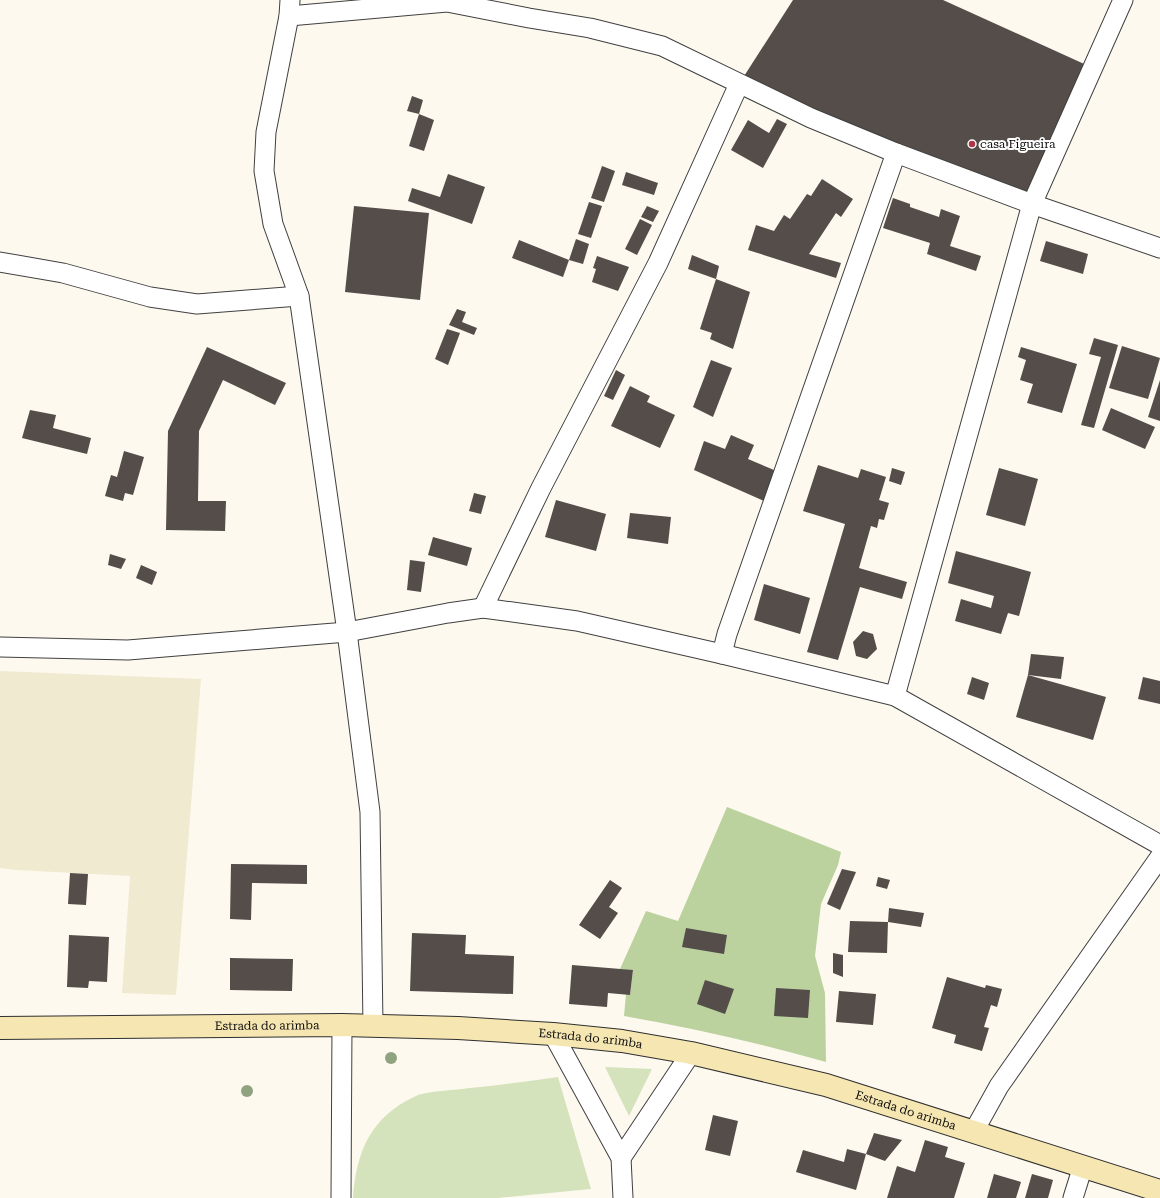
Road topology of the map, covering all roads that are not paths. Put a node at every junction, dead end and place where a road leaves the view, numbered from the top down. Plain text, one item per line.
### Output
1 (1123, 0) edge
2 (290, 8) edge
3 (739, 84) junction
4 (896, 154) junction
5 (1032, 204) junction
6 (1160, 248) edge
7 (0, 262) edge
8 (299, 296) junction
9 (483, 608) junction
10 (347, 632) junction
11 (0, 648) edge
12 (722, 654) junction
13 (895, 696) junction
14 (1160, 846) edge
15 (1160, 857) edge
16 (342, 1025) junction
17 (373, 1026) junction
18 (0, 1028) edge
19 (553, 1034) junction
20 (691, 1053) junction
21 (974, 1131) junction
22 (621, 1158) junction
23 (1083, 1166) junction
24 (1160, 1191) edge
25 (341, 1198) edge
26 (623, 1198) edge
27 (1073, 1198) edge

1 - 5 street
2 - 3 street
2 - 8 street
3 - 4 street
3 - 9 street
4 - 5 street
4 - 12 street
5 - 6 street
5 - 13 street
7 - 8 street
8 - 10 street
9 - 10 street
9 - 12 street
10 - 11 street
10 - 17 street
12 - 13 street
13 - 14 street
15 - 21 street
16 - 17 main road, Estrada do arimba
16 - 18 main road, Estrada do arimba
16 - 25 street
17 - 19 main road, Estrada do arimba
19 - 20 main road, Estrada do arimba
19 - 22 street
20 - 21 main road, Estrada do arimba
20 - 22 street
21 - 23 main road, Estrada do arimba
22 - 26 street
23 - 24 main road, Estrada do arimba
23 - 27 street

